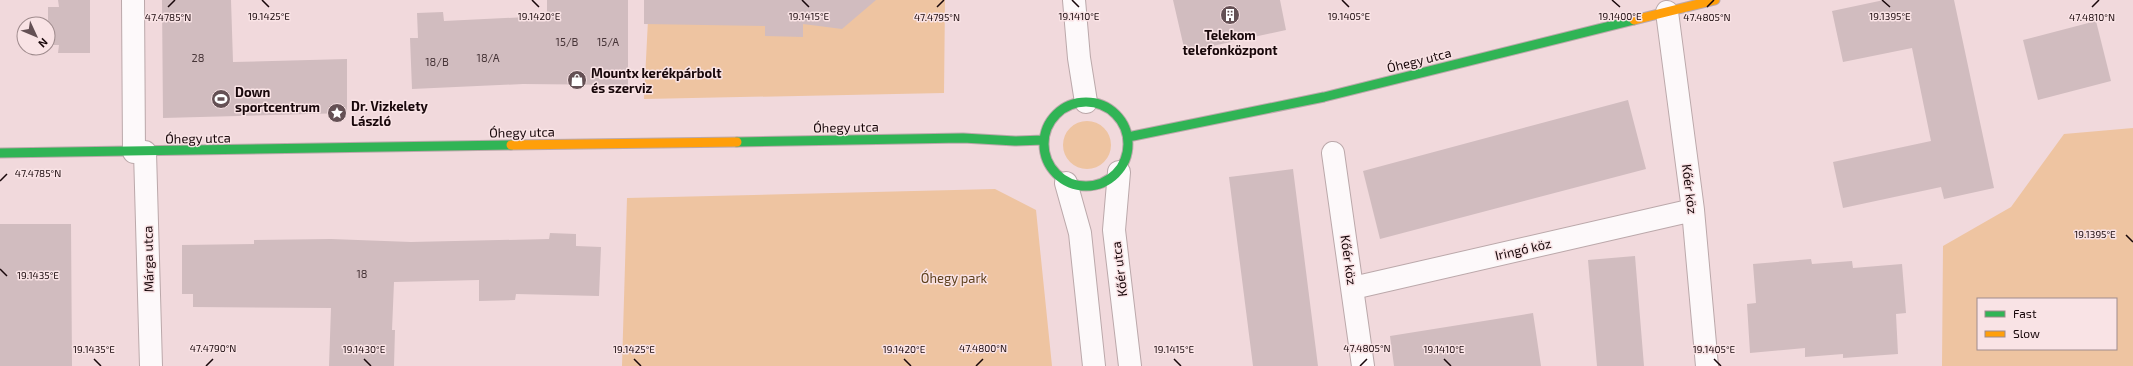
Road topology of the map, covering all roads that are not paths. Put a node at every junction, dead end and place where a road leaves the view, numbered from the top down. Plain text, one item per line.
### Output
1 (133, 0) edge
2 (1074, 0) edge
3 (1715, 0) edge
4 (1667, 12) junction
5 (1086, 102) junction
6 (1128, 137) junction
7 (1044, 140) junction
8 (140, 152) junction
9 (0, 153) edge
10 (1333, 154) dead end
11 (1119, 172) junction
12 (1066, 183) junction
13 (1693, 210) junction
14 (1353, 288) junction
15 (151, 366) edge
16 (1094, 366) edge
17 (1130, 366) edge
18 (1363, 366) edge
19 (1707, 366) edge

1 - 8 street, Márga utca
2 - 5 street
3 - 4 street, Óhegy utca
4 - 6 street, Óhegy utca
4 - 13 street, Kőér köz
5 - 6 street
5 - 7 street
6 - 11 street
7 - 8 street, Óhegy utca
7 - 12 street
8 - 9 street, Óhegy utca
8 - 15 street, Márga utca
10 - 14 street, Kőér köz
11 - 12 street
11 - 17 street, Kőér utca
12 - 16 street
13 - 14 street, Iringó köz
13 - 19 street, Kőér köz
14 - 18 street, Kőér köz

